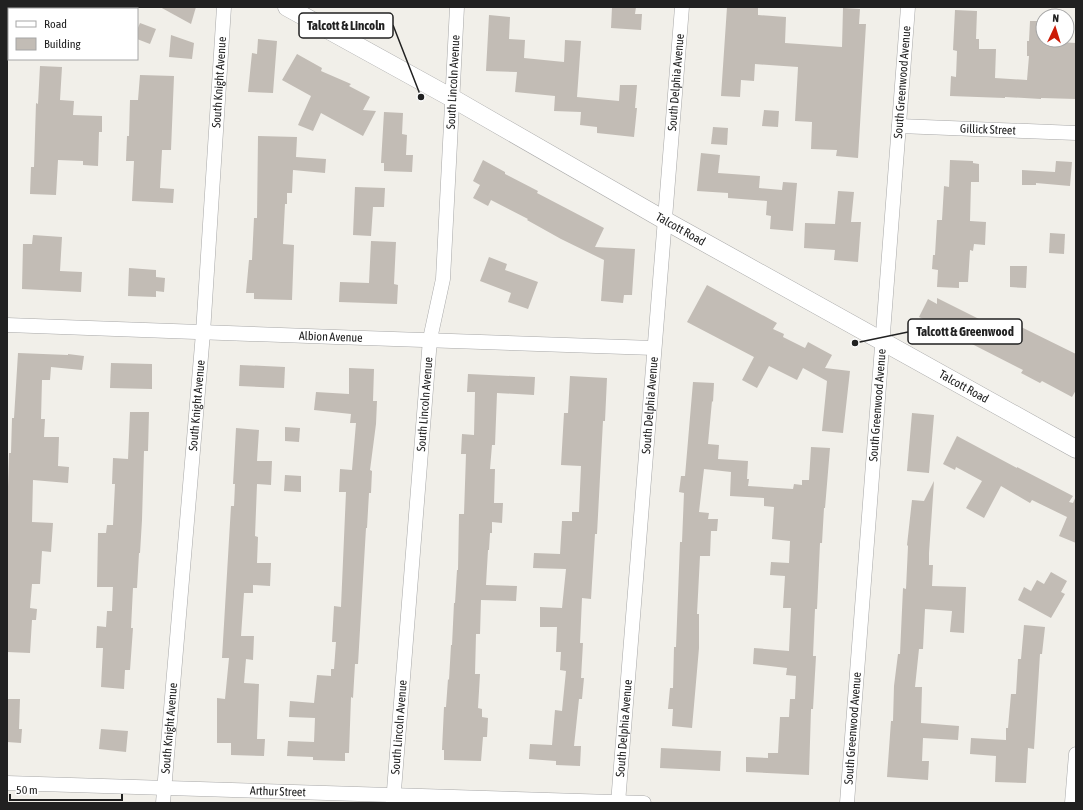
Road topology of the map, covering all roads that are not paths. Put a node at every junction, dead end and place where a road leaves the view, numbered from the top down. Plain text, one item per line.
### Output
1 (224, 7) edge
2 (287, 7) edge
3 (457, 7) edge
4 (682, 7) edge
5 (908, 7) edge
6 (452, 98) junction
7 (899, 126) junction
8 (1076, 132) edge
9 (666, 221) junction
10 (7, 325) edge
11 (203, 333) junction
12 (430, 339) junction
13 (883, 341) junction
14 (654, 348) junction
15 (1076, 449) edge
16 (1076, 754) edge
17 (7, 783) edge
18 (164, 788) junction
19 (394, 799) edge
20 (164, 803) edge
21 (618, 803) edge
22 (644, 803) edge
23 (847, 803) edge
24 (1072, 803) edge

1 - 11 street, South Knight Avenue
2 - 6 street, Talcott Road
3 - 6 street, South Lincoln Avenue
4 - 9 street, South Delphia Avenue
5 - 7 street, South Greenwood Avenue
6 - 9 street, Talcott Road
6 - 12 street, South Lincoln Avenue
7 - 8 street, Gillick Street
7 - 13 street, South Greenwood Avenue
9 - 13 street, Talcott Road
9 - 14 street, South Delphia Avenue
10 - 11 street, Albion Avenue
11 - 12 street, Albion Avenue
11 - 18 street, South Knight Avenue
12 - 14 street, Albion Avenue
12 - 19 street, South Lincoln Avenue
13 - 15 street, Talcott Road
13 - 23 street, South Greenwood Avenue
14 - 21 street, South Delphia Avenue
16 - 24 street
17 - 18 street, Arthur Street
18 - 19 street, Arthur Street
18 - 20 street, South Knight Avenue
19 - 21 street, Arthur Street
21 - 22 street, Arthur Street

